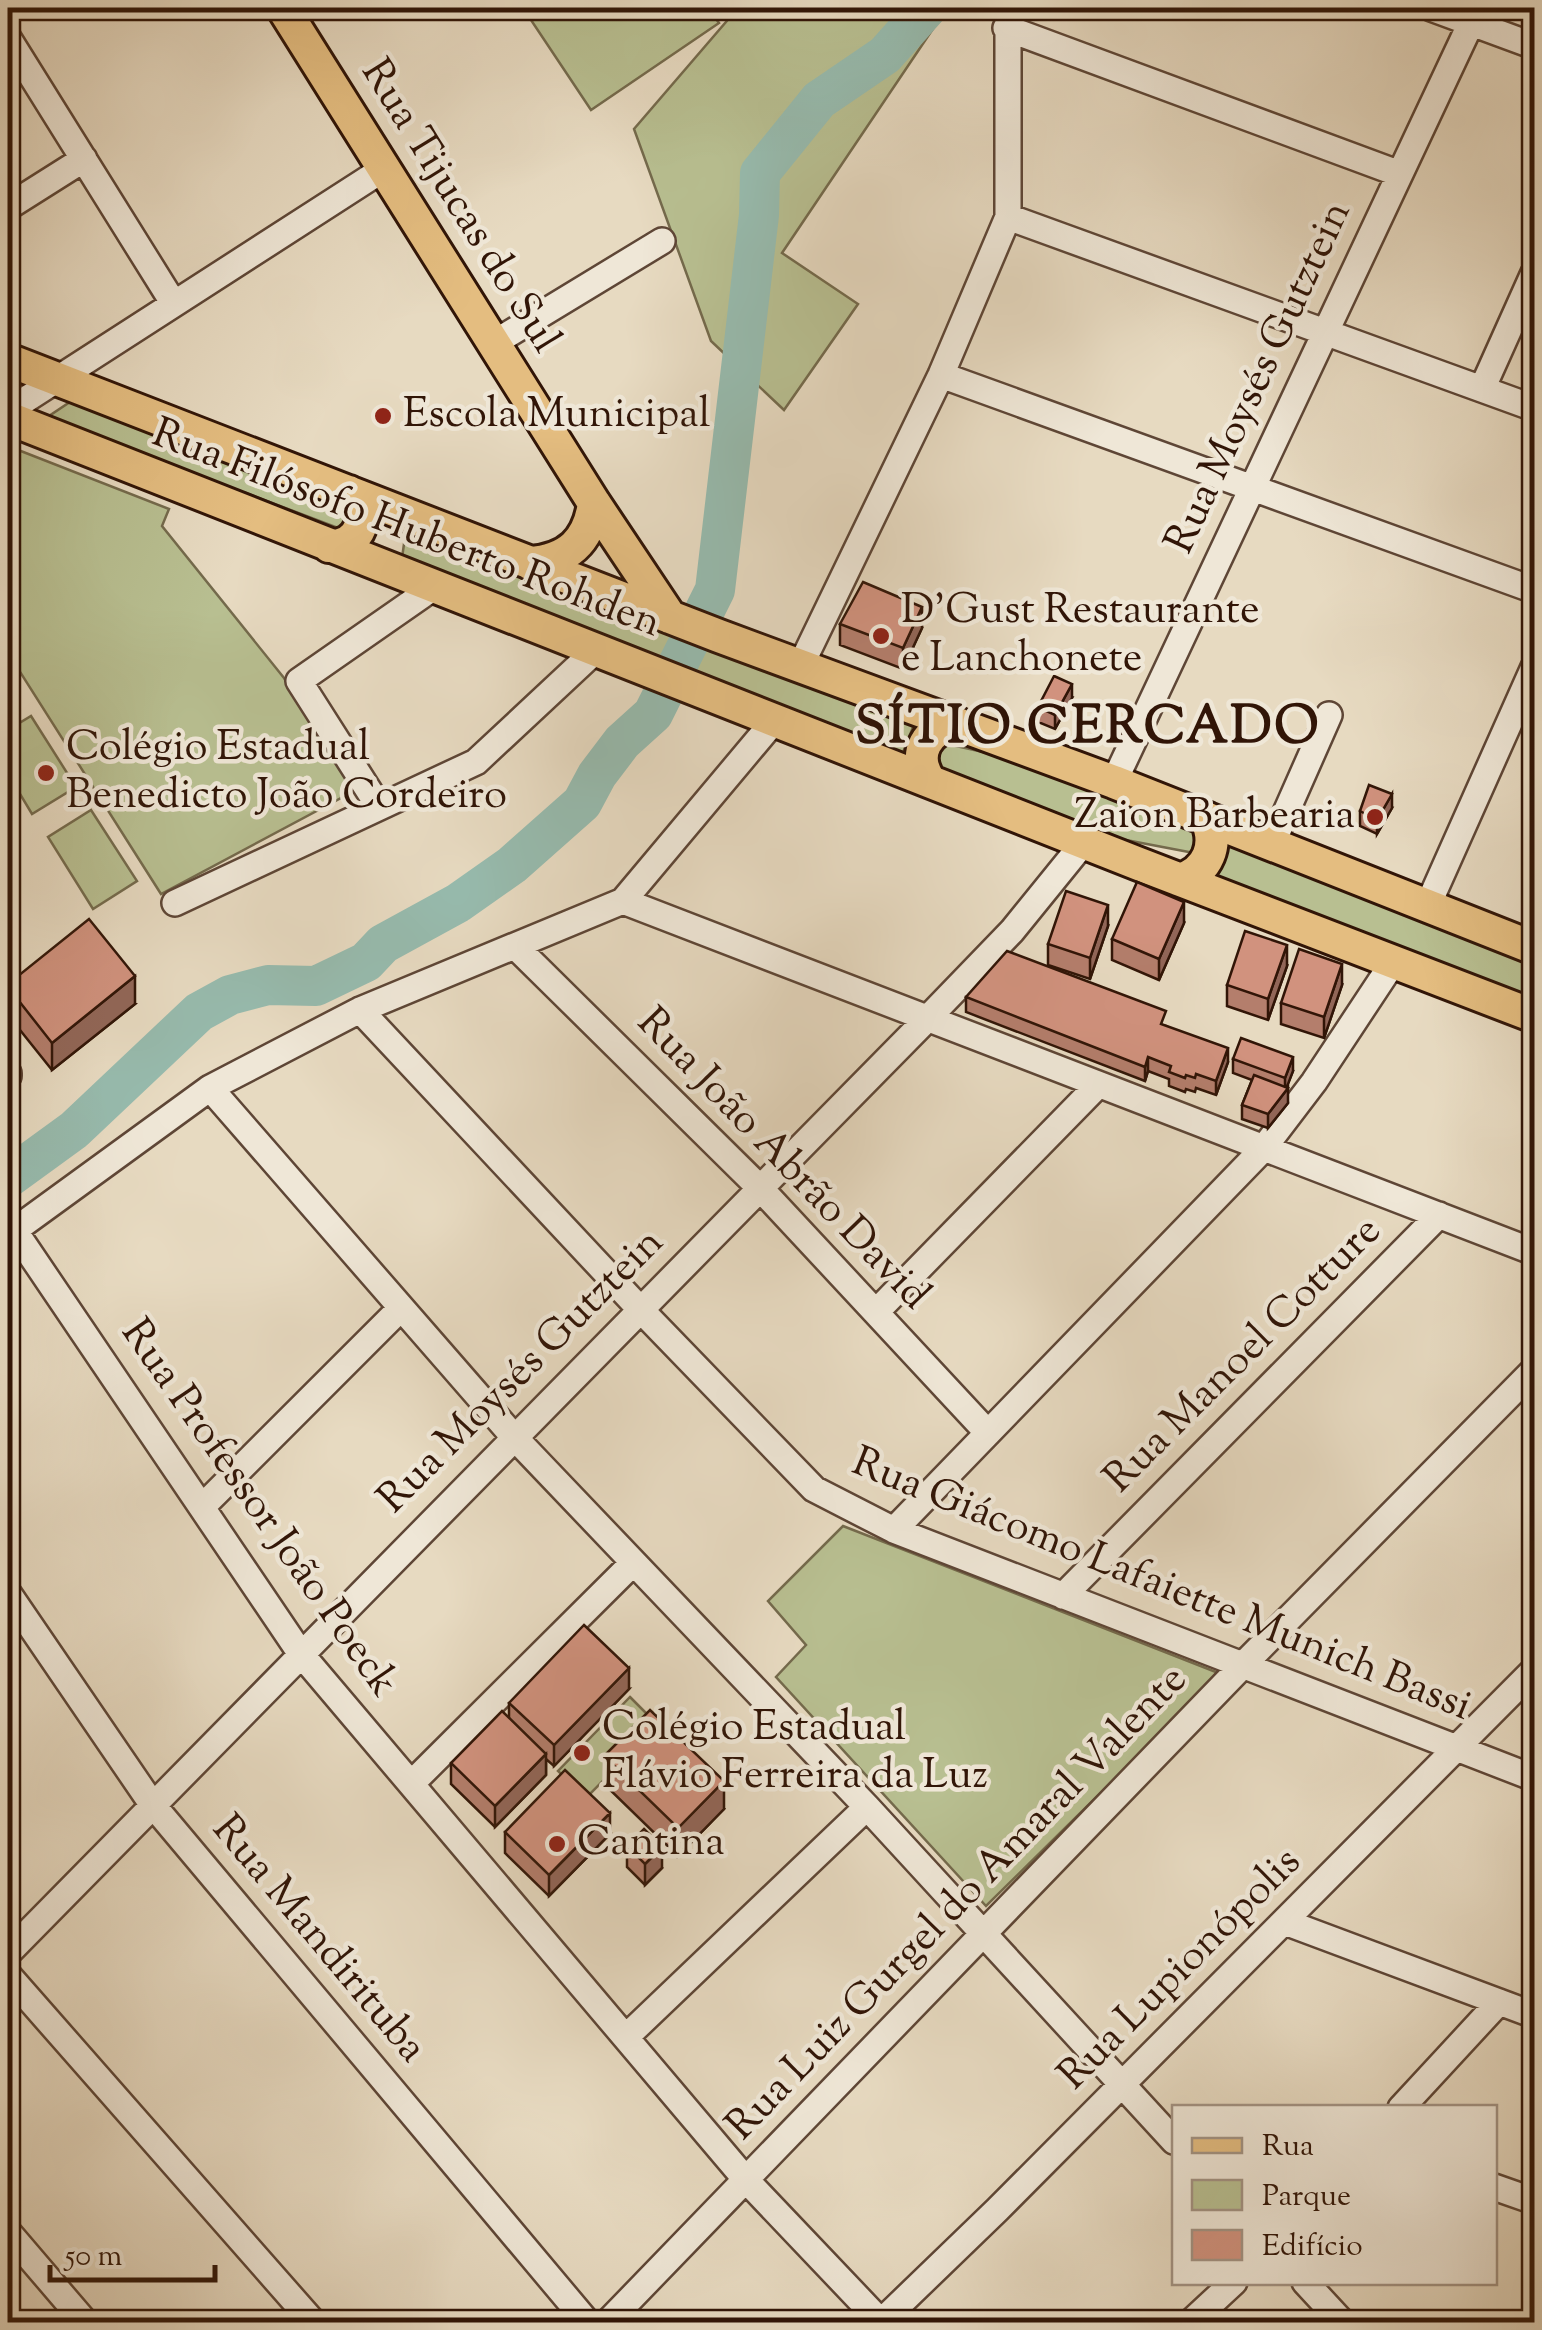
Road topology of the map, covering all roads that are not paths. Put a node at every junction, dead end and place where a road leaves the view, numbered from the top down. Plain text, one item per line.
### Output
1 (286, 8) edge
2 (1430, 8) edge
3 (1474, 15) edge
4 (1007, 18) edge
5 (1534, 46) edge
6 (11, 50) edge
7 (84, 159) junction
8 (386, 168) junction
9 (1400, 174) junction
10 (8, 206) edge
11 (1008, 217) junction
12 (662, 240) dead end
13 (1534, 273) edge
14 (174, 304) junction
15 (1326, 332) junction
16 (494, 343) junction
17 (8, 360) edge
18 (941, 375) junction
19 (58, 378) junction
20 (1482, 389) junction
21 (1534, 408) edge
22 (8, 415) edge
23 (1254, 486) junction
24 (349, 492) junction
25 (594, 503) junction
26 (412, 517) junction
27 (328, 546) junction
28 (530, 563) junction
29 (394, 571) junction
30 (434, 587) junction
31 (1534, 590) edge
32 (672, 618) junction
33 (596, 650) junction
34 (800, 667) junction
35 (1534, 667) edge
36 (1329, 715) dead end
37 (774, 721) junction
38 (958, 724) junction
39 (930, 782) junction
40 (1114, 782) junction
41 (378, 805) junction
42 (1206, 818) junction
43 (1086, 842) junction
44 (1272, 844) junction
45 (1180, 880) junction
46 (623, 901) junction
47 (175, 903) dead end
48 (1428, 905) junction
49 (515, 946) junction
50 (1534, 948) edge
51 (1394, 962) junction
52 (360, 1010) junction
53 (1534, 1016) edge
54 (927, 1019) junction
55 (1098, 1085) junction
56 (210, 1088) junction
57 (1263, 1149) junction
58 (760, 1188) junction
59 (1440, 1215) junction
60 (11, 1233) edge
61 (1534, 1252) edge
62 (401, 1308) junction
63 (640, 1309) junction
64 (876, 1312) junction
65 (1534, 1370) edge
66 (988, 1433) junction
67 (514, 1437) junction
68 (202, 1508) junction
69 (894, 1530) junction
70 (632, 1562) junction
71 (8, 1593) edge
72 (1063, 1596) junction
73 (300, 1654) junction
74 (1244, 1664) junction
75 (1534, 1670) edge
76 (1457, 1748) junction
77 (1534, 1778) edge
78 (411, 1784) junction
79 (152, 1804) junction
80 (867, 1808) junction
81 (1284, 1922) junction
82 (982, 1936) junction
83 (8, 1953) edge
84 (8, 1975) edge
85 (1499, 2002) junction
86 (1534, 2015) edge
87 (626, 2037) junction
88 (1122, 2084) junction
89 (1404, 2105) edge
90 (1172, 2139) edge
91 (747, 2181) junction
92 (1497, 2188) edge
93 (1534, 2201) edge
94 (8, 2232) edge
95 (1231, 2285) edge
96 (1308, 2285) edge
97 (86, 2322) edge
98 (313, 2322) edge
99 (586, 2322) edge
100 (608, 2322) edge
101 (881, 2322) edge
102 (1192, 2322) edge
103 (1342, 2322) edge

1 - 8 main road, Rua Tijucas do Sul
2 - 3 street
3 - 5 street
3 - 9 street, Rua Moysés Gutztein
4 - 9 street
4 - 11 street
6 - 7 street
7 - 10 street
7 - 14 street
8 - 14 street
8 - 16 main road, Rua Tijucas do Sul
9 - 15 street, Rua Moysés Gutztein
11 - 15 street
11 - 18 street
12 - 16 street
13 - 20 street
14 - 19 street
15 - 20 street
15 - 23 street, Rua Moysés Gutztein
16 - 25 main road, Rua Tijucas do Sul
17 - 19 main road, Rua Filósofo Huberto Rohden
18 - 23 street
18 - 34 street
19 - 22 street
19 - 24 main road, Rua Filósofo Huberto Rohden
20 - 21 street
22 - 27 main road, Rua Filósofo Huberto Rohden
23 - 31 street
23 - 40 street, Rua Moysés Gutztein
24 - 26 main road, Rua Filósofo Huberto Rohden
24 - 27 main road
25 - 28 main road
25 - 32 main road, Rua Tijucas do Sul
26 - 28 main road, Rua Filósofo Huberto Rohden
26 - 29 main road
27 - 29 main road, Rua Filósofo Huberto Rohden
28 - 32 main road, Rua Filósofo Huberto Rohden
29 - 30 main road, Rua Filósofo Huberto Rohden
30 - 33 main road, Rua Filósofo Huberto Rohden
30 - 41 street
32 - 34 main road
33 - 37 main road, Rua Filósofo Huberto Rohden
33 - 41 street
34 - 38 main road
35 - 48 street
36 - 44 street
37 - 39 main road
37 - 46 street
38 - 39 main road
38 - 40 main road
39 - 43 main road
40 - 42 main road
41 - 47 street
42 - 44 main road
42 - 45 main road
43 - 45 main road
43 - 54 street, Rua Moysés Gutztein
44 - 48 main road
45 - 51 main road
46 - 49 street
46 - 54 street
48 - 50 main road
49 - 52 street
49 - 58 street, Rua João Abrão David
51 - 53 main road
51 - 57 street
52 - 56 street
52 - 63 street, Rua Giácomo Lafaiette Munich Bassi
54 - 55 street
54 - 58 street, Rua Moysés Gutztein
55 - 57 street
55 - 64 street
56 - 60 street
56 - 62 street
57 - 59 street
57 - 66 street
58 - 63 street, Rua Moysés Gutztein
58 - 64 street, Rua João Abrão David
59 - 61 street
59 - 72 street, Rua Manoel Cotture
60 - 68 street, Rua Professor João Poeck
62 - 67 street
62 - 68 street
63 - 67 street, Rua Moysés Gutztein
63 - 69 street, Rua Giácomo Lafaiette Munich Bassi
64 - 66 street, Rua João Abrão David
65 - 74 street, Rua Luiz Gurgel do Amaral Valente
66 - 69 street
67 - 70 street
67 - 73 street, Rua Moysés Gutztein
68 - 73 street, Rua Professor João Poeck
69 - 72 street, Rua Giácomo Lafaiette Munich Bassi
70 - 78 street
70 - 80 street
71 - 79 street, Rua Mandirituba
72 - 74 street, Rua Giácomo Lafaiette Munich Bassi
73 - 78 street, Rua Professor João Poeck
73 - 79 street, Rua Moysés Gutztein
74 - 76 street, Rua Giácomo Lafaiette Munich Bassi
74 - 82 street, Rua Luiz Gurgel do Amaral Valente
75 - 76 street, Rua Lupionópolis
76 - 77 street, Rua Giácomo Lafaiette Munich Bassi
76 - 81 street, Rua Lupionópolis
78 - 87 street, Rua Professor João Poeck
79 - 83 street, Rua Moysés Gutztein
79 - 99 street, Rua Mandirituba
80 - 82 street
80 - 87 street
81 - 85 street
81 - 88 street, Rua Lupionópolis
82 - 88 street
82 - 91 street, Rua Luiz Gurgel do Amaral Valente
84 - 98 street
85 - 86 street
85 - 89 street
87 - 91 street, Rua Professor João Poeck
88 - 90 street
88 - 101 street, Rua Lupionópolis
91 - 100 street, Rua Luiz Gurgel do Amaral Valente
91 - 101 street, Rua Professor João Poeck
92 - 93 street
94 - 97 street
95 - 102 street
96 - 103 street

